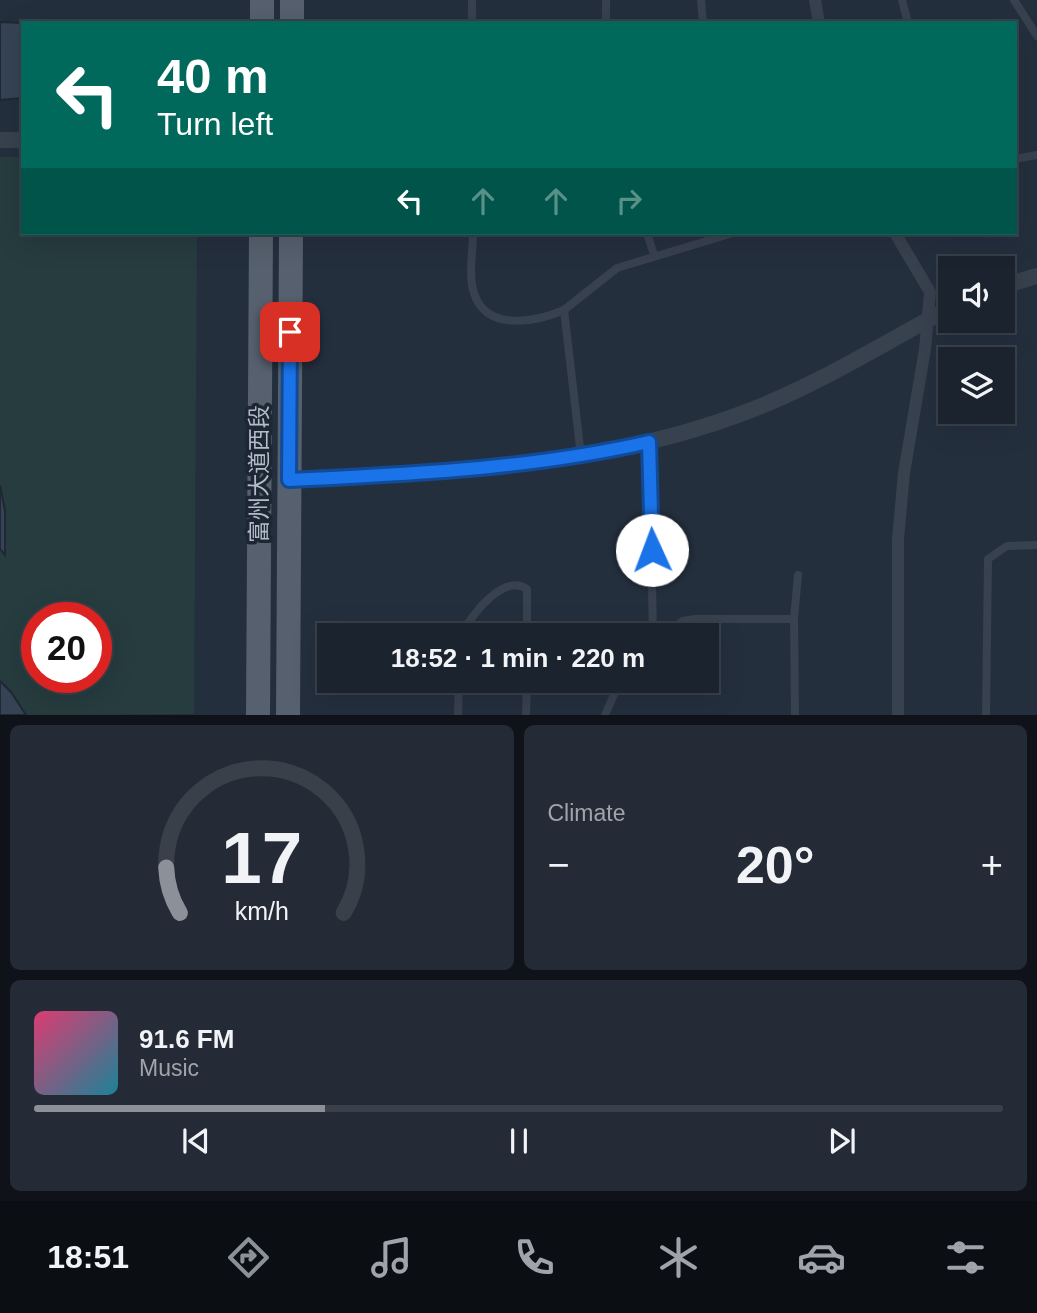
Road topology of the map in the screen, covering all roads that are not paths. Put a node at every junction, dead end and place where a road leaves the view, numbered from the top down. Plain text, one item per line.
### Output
1 (262, 0) edge
2 (292, 0) edge
3 (472, 0) edge
4 (606, 0) edge
5 (701, 0) edge
6 (816, 0) edge
7 (902, 0) edge
8 (1014, 0) edge
9 (262, 21) edge
10 (292, 21) edge
11 (472, 21) edge
12 (606, 21) edge
13 (704, 21) edge
14 (819, 21) edge
15 (907, 21) edge
16 (1037, 36) edge
17 (0, 140) edge
18 (21, 140) edge
19 (1037, 155) edge
20 (1017, 159) edge
21 (261, 235) edge
22 (291, 235) edge
23 (473, 235) edge
24 (648, 235) edge
25 (726, 235) edge
26 (895, 235) edge
27 (654, 256) junction
28 (1037, 276) edge
29 (1015, 282) edge
30 (564, 310) junction
31 (938, 314) edge
32 (929, 319) junction
33 (649, 442) junction
34 (581, 456) junction
35 (289, 480) junction
36 (1037, 545) edge
37 (799, 575) dead end
38 (794, 619) junction
39 (467, 623) edge
40 (527, 623) edge
41 (653, 623) edge
42 (680, 623) edge
43 (459, 693) edge
44 (527, 693) edge
45 (615, 693) edge
46 (258, 715) edge
47 (288, 715) edge
48 (458, 715) edge
49 (526, 715) edge
50 (605, 715) edge
51 (795, 715) edge
52 (898, 715) edge
53 (986, 715) edge

1 - 9 main road
2 - 10 main road
3 - 11 lane
4 - 12 lane
5 - 13 lane
6 - 14 street
7 - 15 lane
8 - 16 lane
17 - 18 street
19 - 20 lane
21 - 46 main road, 富州大道西段
22 - 35 main road, 富州大道西段
23 - 30 lane
24 - 27 lane
25 - 27 lane
26 - 32 street
27 - 30 lane
28 - 29 street
30 - 34 lane
31 - 32 street
32 - 33 street
32 - 52 street
33 - 34 street
33 - 41 lane
34 - 35 street
35 - 47 main road, 富州大道西段
36 - 53 lane
37 - 38 lane
38 - 42 lane
38 - 51 lane
39 - 40 lane
43 - 48 lane
44 - 49 lane
45 - 50 lane

